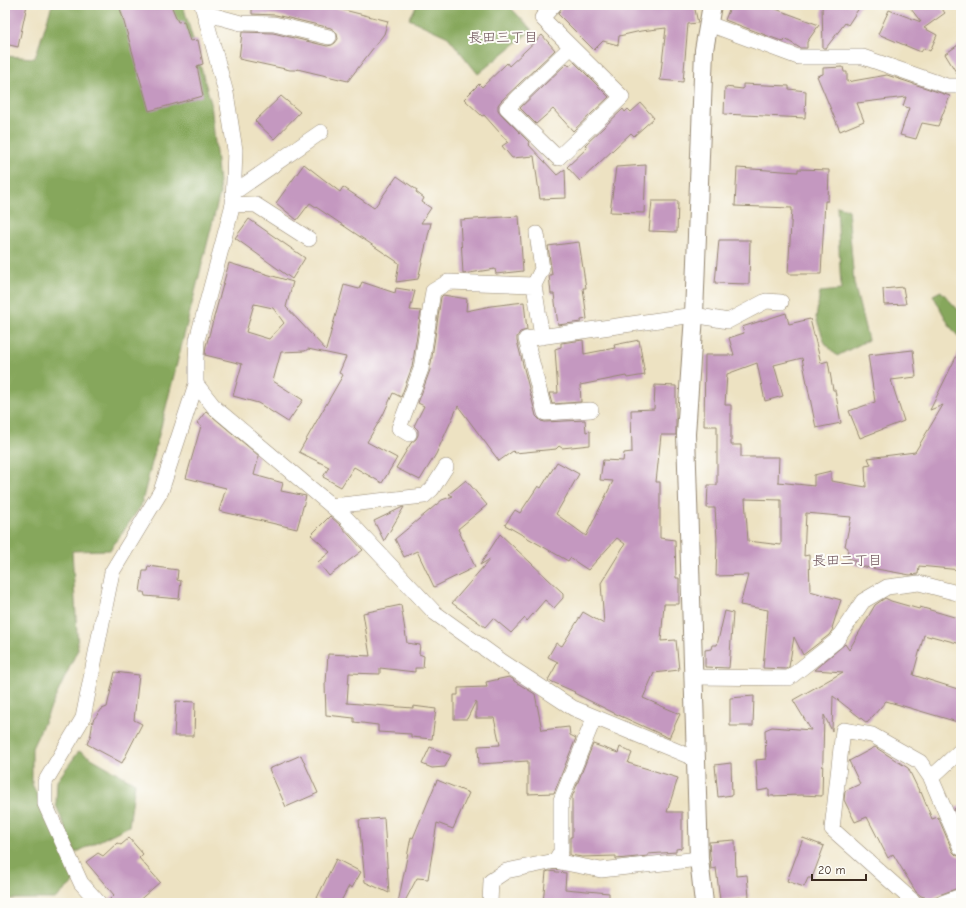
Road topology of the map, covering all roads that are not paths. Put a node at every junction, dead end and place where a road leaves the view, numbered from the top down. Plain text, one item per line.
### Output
1 (554, 5) edge
2 (712, 5) edge
3 (203, 9) edge
4 (709, 24) junction
5 (328, 37) dead end
6 (571, 47) junction
7 (961, 86) edge
8 (321, 132) dead end
9 (233, 198) junction
10 (537, 234) dead end
11 (309, 239) dead end
12 (534, 285) junction
13 (781, 302) dead end
14 (694, 315) junction
15 (542, 337) junction
16 (196, 384) junction
17 (592, 410) dead end
18 (410, 434) dead end
19 (446, 467) dead end
20 (332, 506) junction
21 (961, 594) edge
22 (693, 677) junction
23 (594, 718) junction
24 (961, 750) edge
25 (696, 759) junction
26 (931, 778) junction
27 (961, 848) edge
28 (699, 858) junction
29 (555, 861) junction
30 (961, 896) edge
31 (99, 903) edge
32 (490, 903) edge
33 (704, 903) edge
34 (915, 903) edge
35 (942, 903) edge

1 - 6 street
2 - 4 street
3 - 5 street
3 - 9 street
4 - 7 street
4 - 14 street
6 - 6 street
8 - 9 street
9 - 11 street
9 - 16 street
10 - 12 street
12 - 15 street
12 - 18 street
13 - 14 street
14 - 15 street
14 - 22 street
15 - 17 street
16 - 20 street
16 - 31 street
19 - 20 street
20 - 23 street
21 - 22 street
22 - 25 street
23 - 25 street
23 - 29 street
24 - 26 street
25 - 28 street
26 - 27 street
26 - 34 street
28 - 29 street
28 - 33 street
29 - 32 street
30 - 35 street

